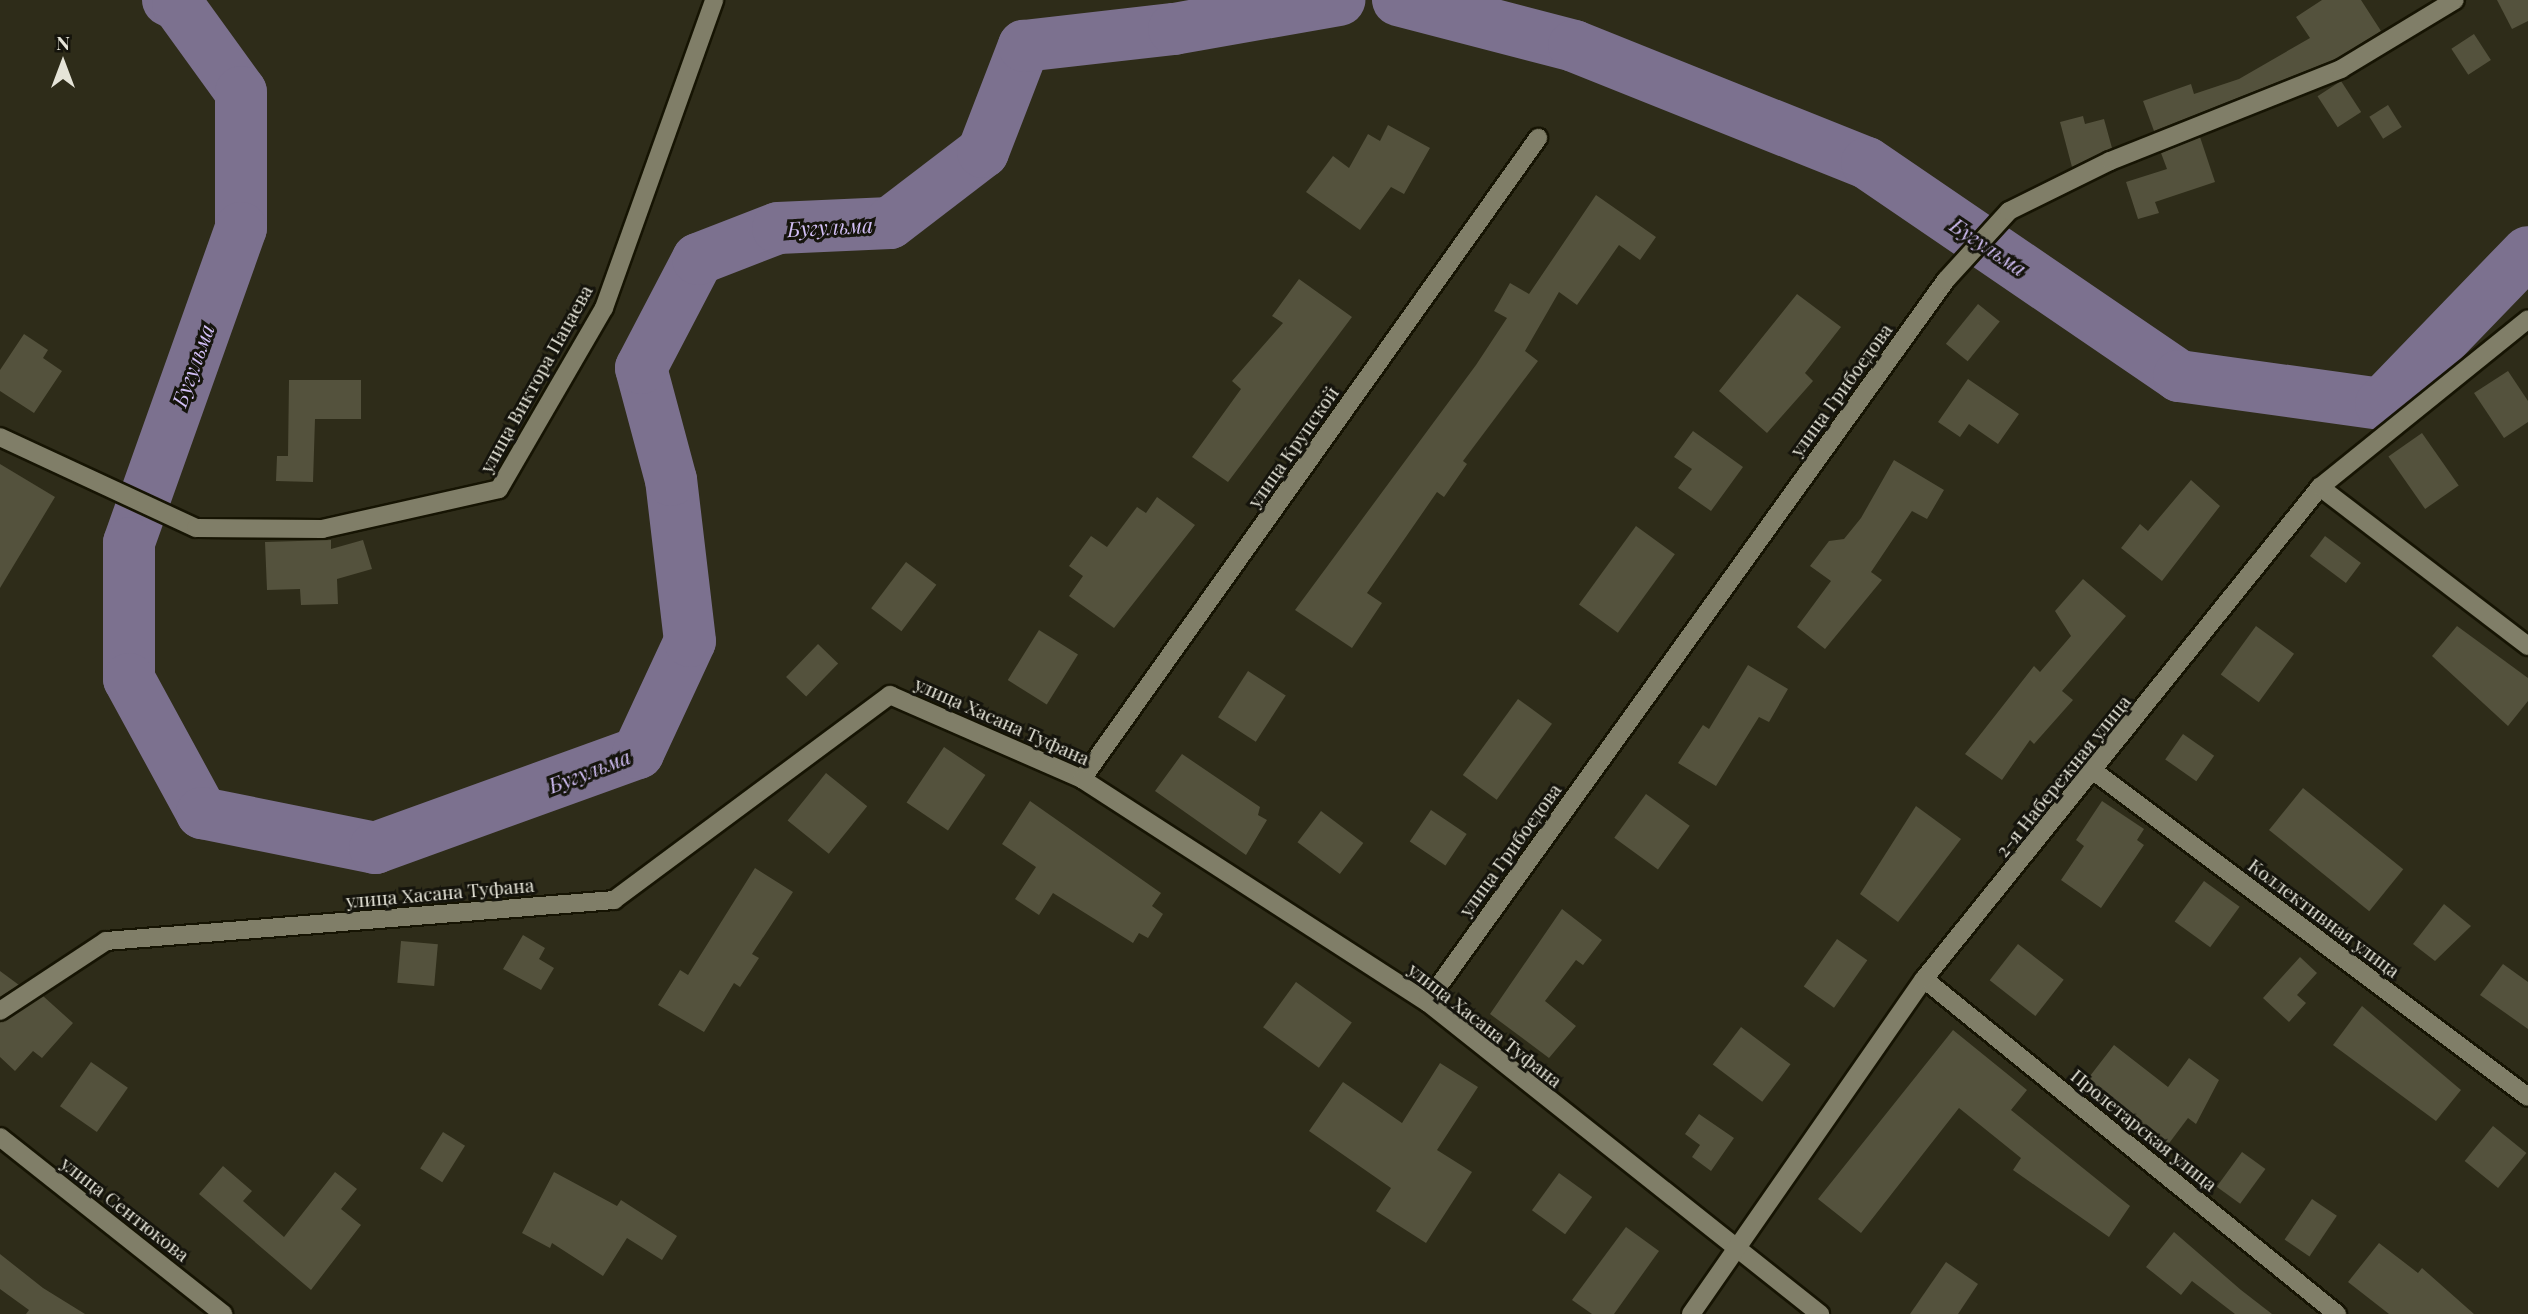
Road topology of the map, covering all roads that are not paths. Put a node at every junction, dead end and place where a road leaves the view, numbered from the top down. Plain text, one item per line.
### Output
1 (714, 0) edge
2 (2455, 0) edge
3 (1538, 138) dead end
4 (2528, 319) edge
5 (0, 438) edge
6 (2320, 487) junction
7 (2528, 646) edge
8 (2095, 772) junction
9 (1082, 779) junction
10 (1924, 979) junction
11 (1427, 1002) junction
12 (0, 1011) edge
13 (2528, 1097) edge
14 (0, 1136) edge
15 (1737, 1254) junction
16 (223, 1314) edge
17 (1691, 1314) edge
18 (1820, 1314) edge
19 (2337, 1314) edge

1 - 5 street, улица Виктора Пацаева
2 - 11 street, улица Грибоедова
3 - 9 street, улица Крупской
4 - 6 street, 2-я Набережная улица
6 - 7 street
6 - 8 street, 2-я Набережная улица
8 - 10 street, 2-я Набережная улица
8 - 13 street, Коллективная улица
9 - 11 street, улица Хасана Туфана
9 - 12 street, улица Хасана Туфана
10 - 15 street, 2-я Набережная улица
10 - 19 street, Пролетарская улица
11 - 15 street, улица Хасана Туфана
14 - 16 street, улица Сентюкова
15 - 17 street, 2-я Набережная улица
15 - 18 street, улица Хасана Туфана

